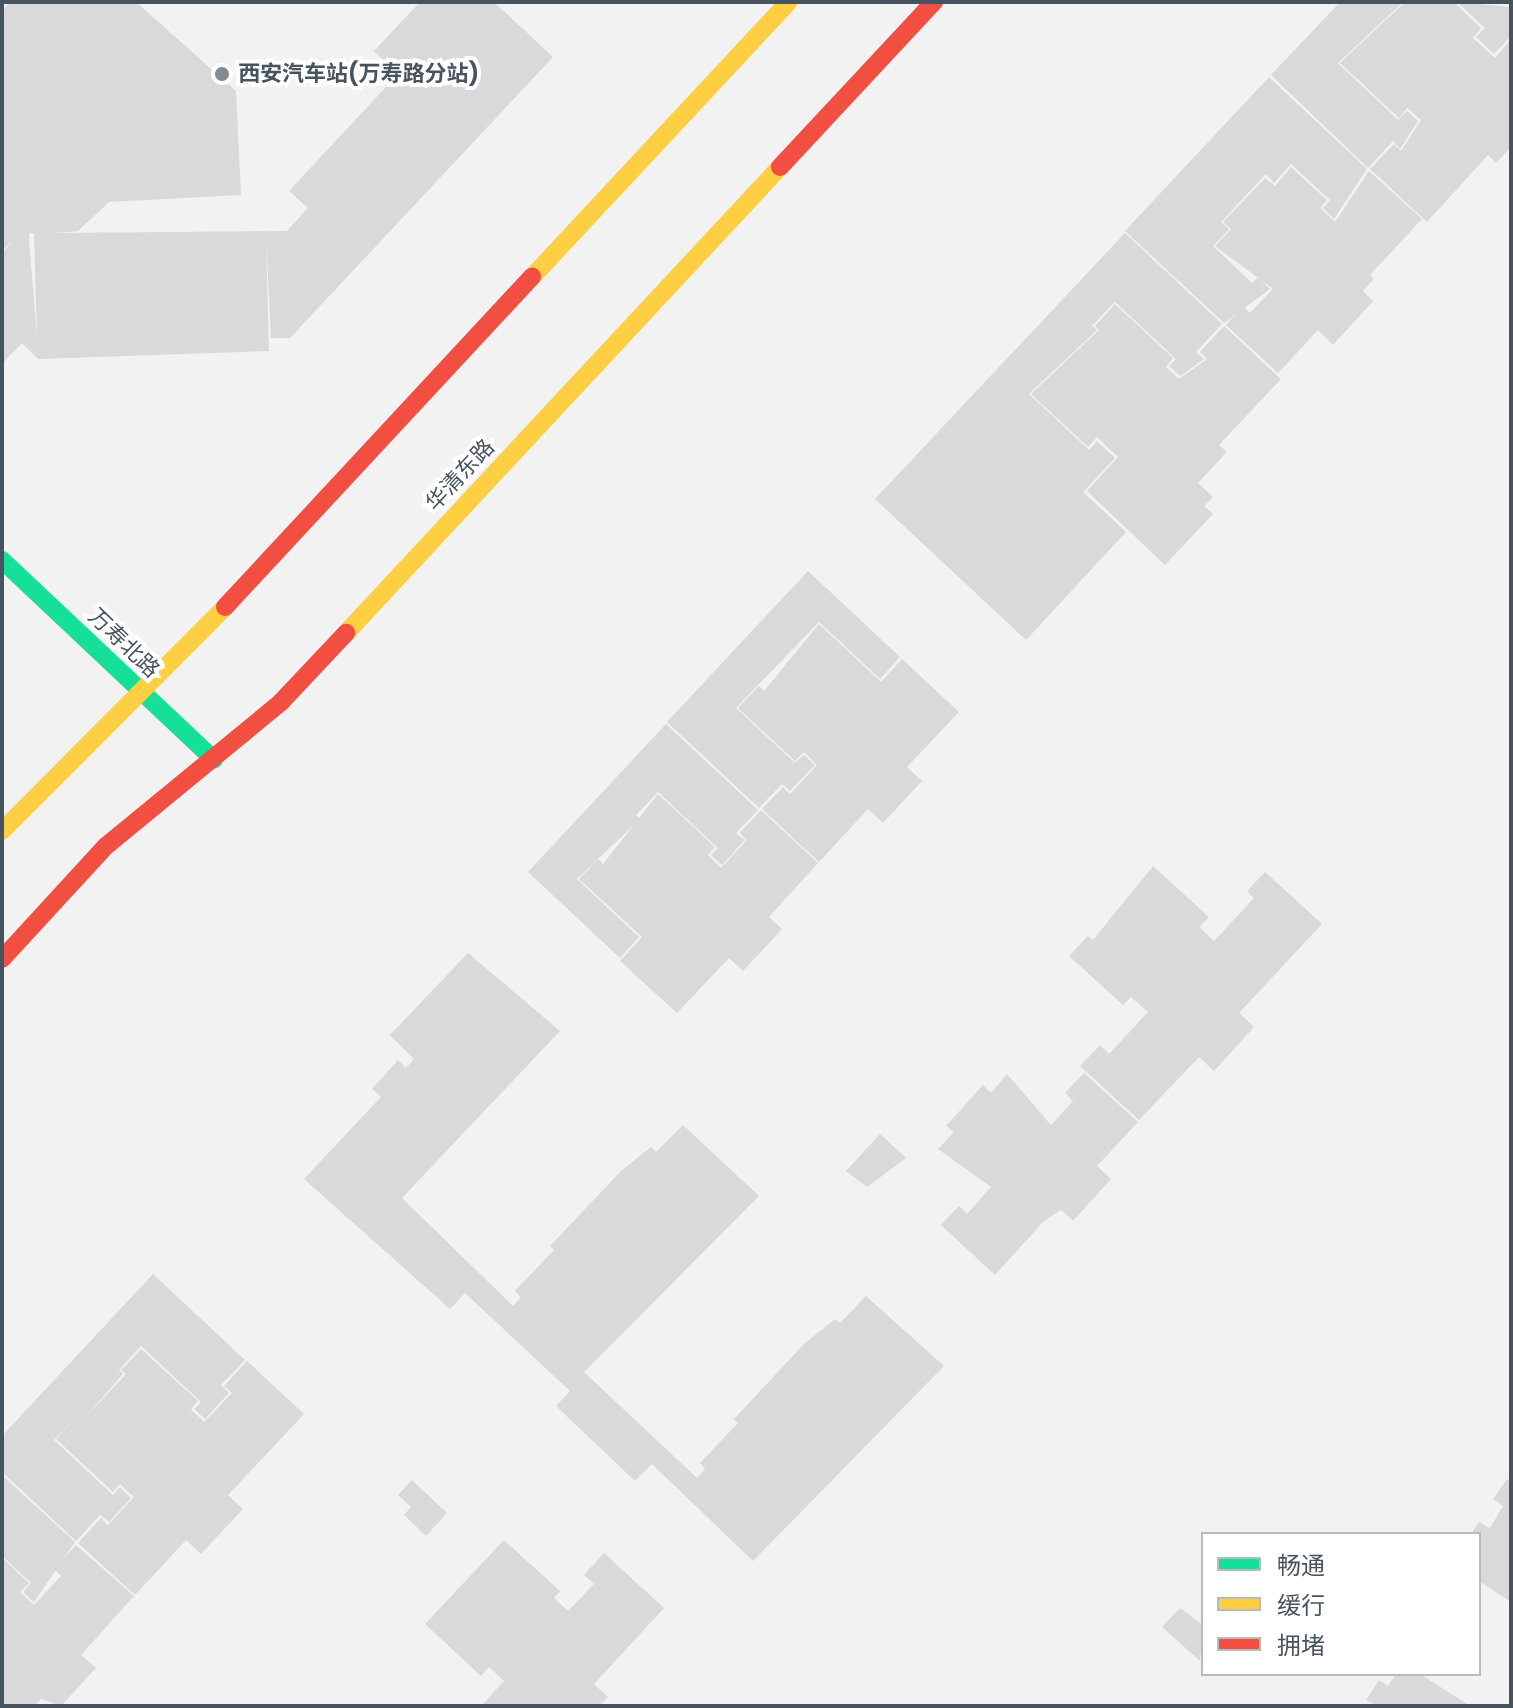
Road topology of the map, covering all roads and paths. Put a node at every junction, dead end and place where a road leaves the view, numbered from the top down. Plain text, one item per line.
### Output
1 (788, 2) edge
2 (934, 2) edge
3 (2, 560) edge
4 (143, 694) junction
5 (214, 760) junction
6 (2, 831) edge
7 (2, 959) edge

1 - 4 main road
2 - 5 main road, 华清东路
3 - 4 main road, 万寿北路
4 - 5 main road, 万寿北路
4 - 6 main road
5 - 7 main road, 华清东路

